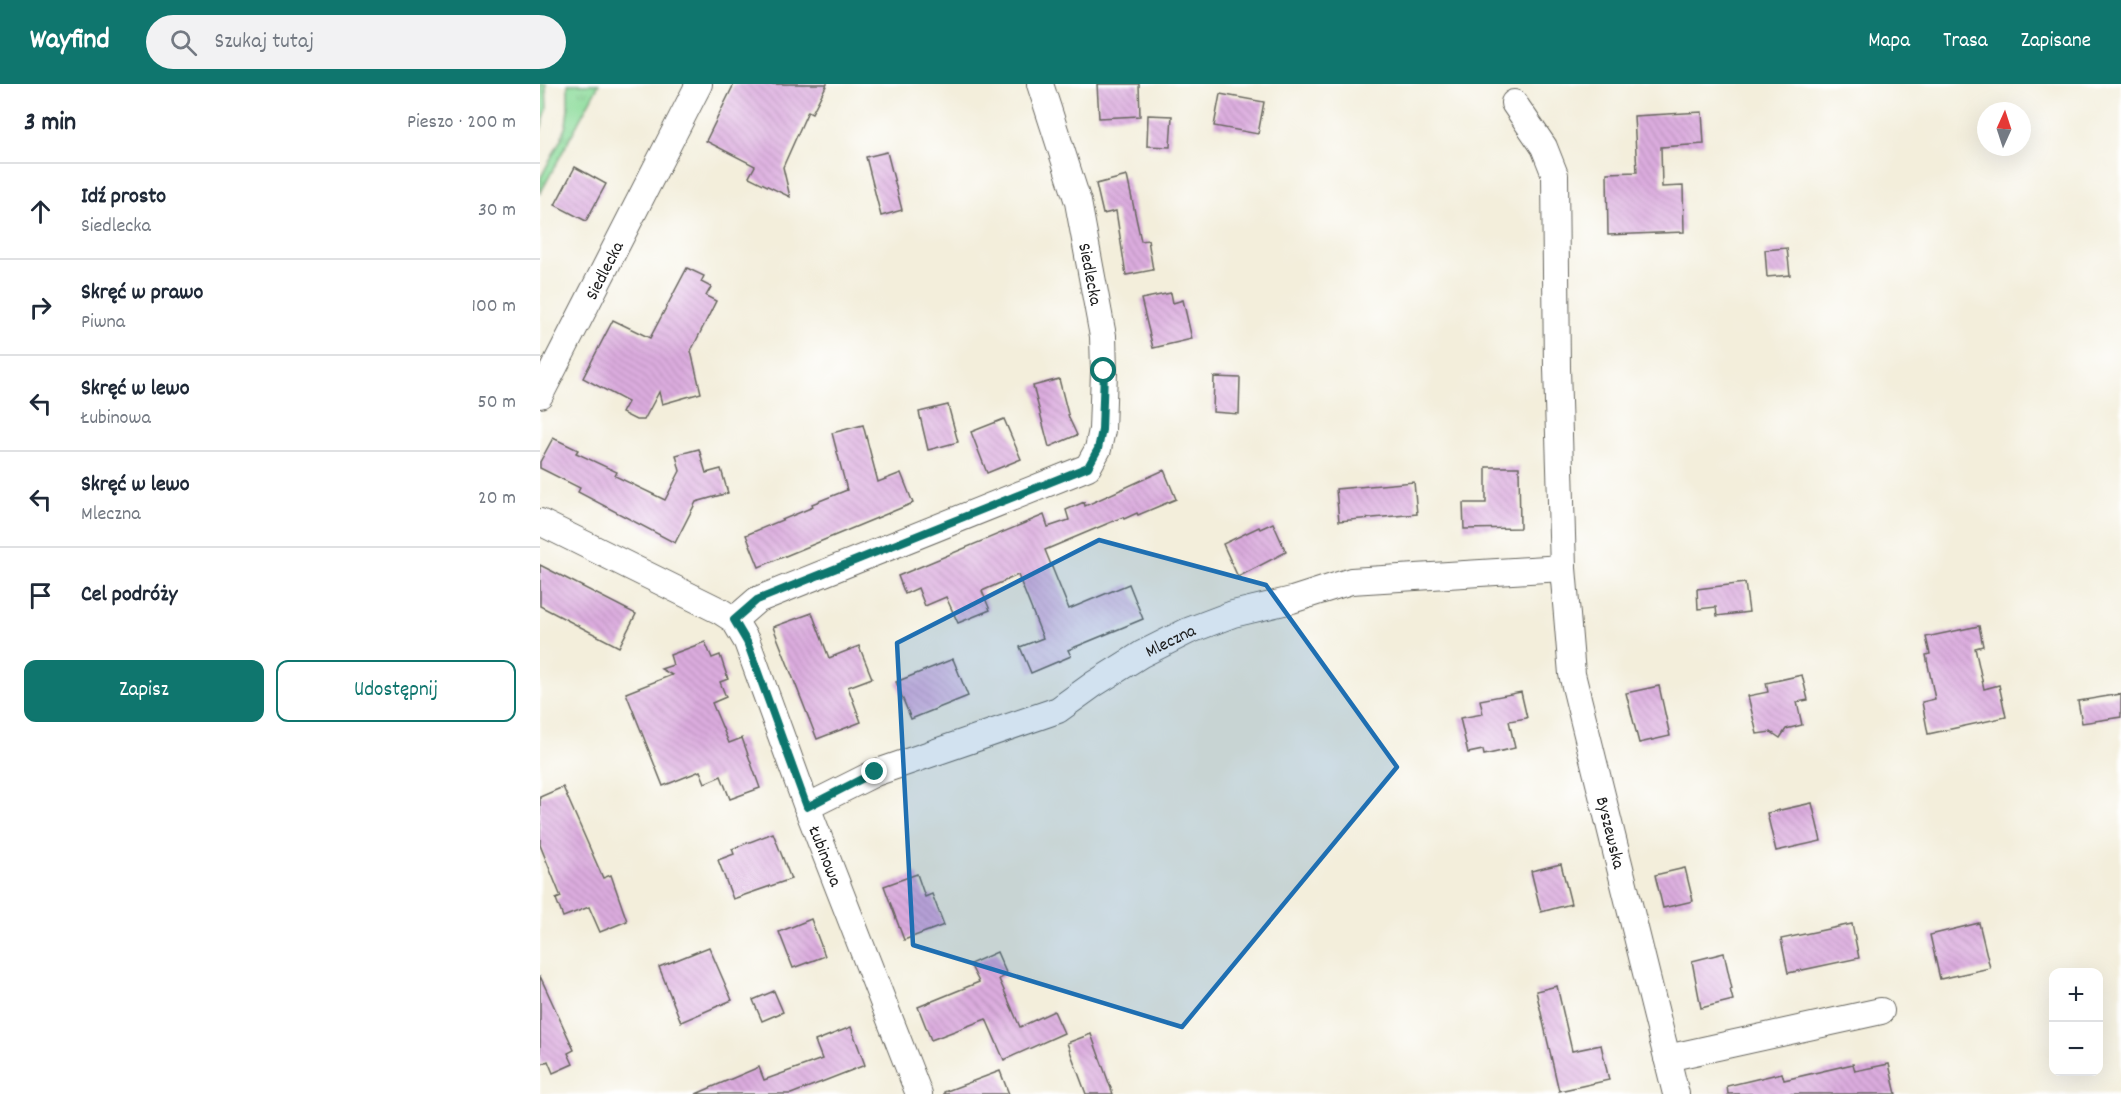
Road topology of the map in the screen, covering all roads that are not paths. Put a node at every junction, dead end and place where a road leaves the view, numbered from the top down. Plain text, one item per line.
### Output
1 (699, 84) edge
2 (1040, 84) edge
3 (1514, 103) dead end
4 (540, 395) edge
5 (540, 522) edge
6 (1563, 568) junction
7 (734, 620) junction
8 (807, 807) junction
9 (1881, 1011) dead end
10 (1667, 1058) junction
11 (919, 1094) edge
12 (1676, 1094) edge

1 - 4 street, Siedlecka
2 - 7 street, Siedlecka
3 - 6 street, Byszewska
5 - 7 street
6 - 8 street, Mleczna
6 - 10 street, Byszewska
7 - 8 street, Łubinowa
8 - 11 street, Łubinowa
9 - 10 street
10 - 12 street, Byszewska

